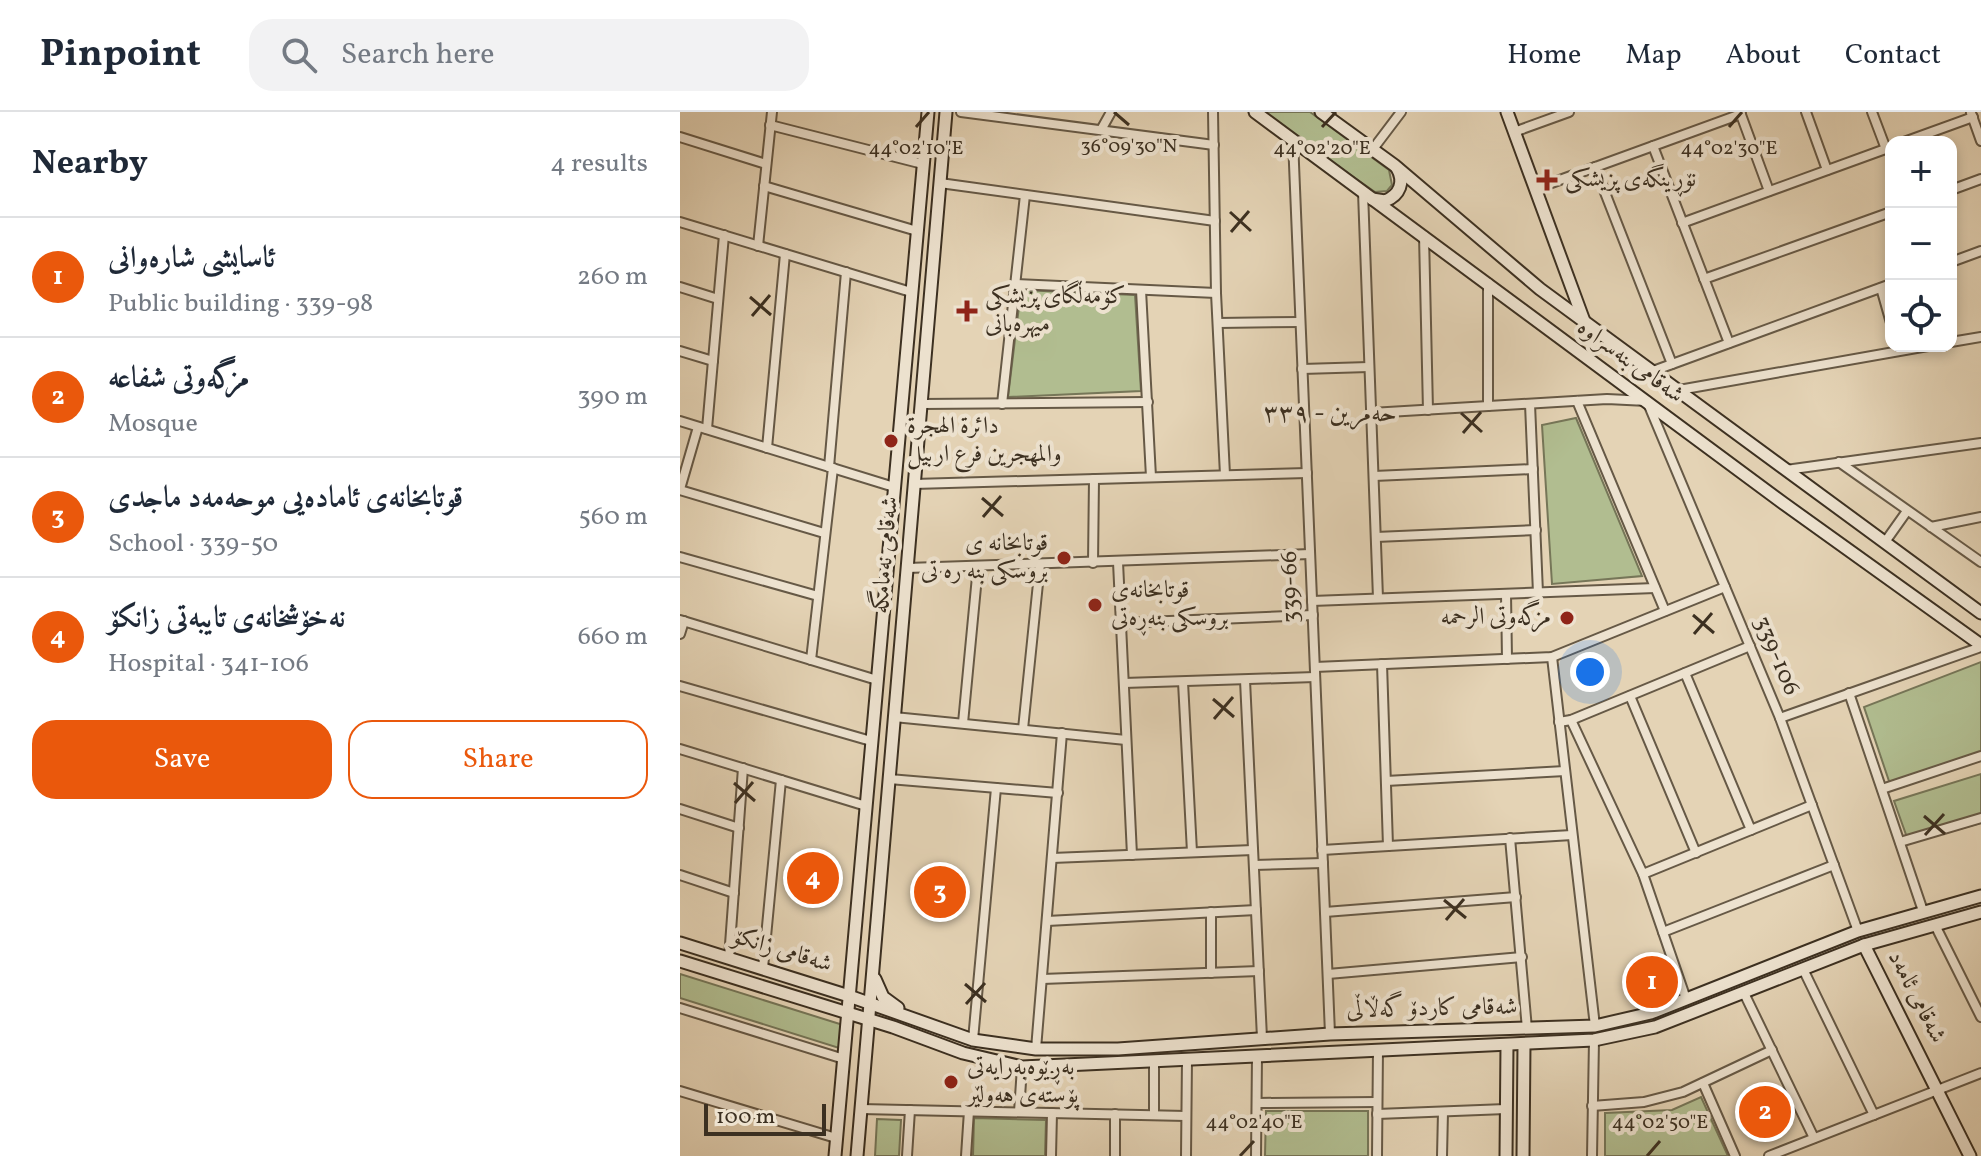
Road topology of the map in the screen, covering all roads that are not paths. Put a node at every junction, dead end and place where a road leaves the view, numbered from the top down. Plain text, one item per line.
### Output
1 (772, 112) edge
2 (928, 112) edge
3 (946, 112) edge
4 (961, 112) edge
5 (1111, 112) edge
6 (1213, 112) edge
7 (1255, 112) edge
8 (1321, 112) edge
9 (1401, 112) edge
10 (1507, 112) edge
11 (1569, 112) edge
12 (1806, 112) edge
13 (1872, 112) edge
14 (1740, 113) edge
15 (1972, 114) edge
16 (770, 125) junction
17 (1101, 130) junction
18 (1514, 132) junction
19 (1919, 136) edge
20 (680, 137) edge
21 (1293, 140) junction
22 (1885, 141) edge
23 (1981, 141) edge
24 (1214, 145) junction
25 (1653, 146) junction
26 (1373, 149) junction
27 (1885, 149) edge
28 (766, 164) junction
29 (923, 164) junction
30 (1393, 164) junction
31 (1595, 167) junction
32 (1827, 170) junction
33 (1981, 179) edge
34 (940, 183) junction
35 (764, 186) junction
36 (1957, 188) edge
37 (1535, 189) junction
38 (1769, 191) junction
39 (1025, 195) junction
40 (1367, 195) junction
41 (1885, 214) edge
42 (1215, 221) junction
43 (680, 222) edge
44 (1682, 223) junction
45 (917, 231) junction
46 (724, 235) junction
47 (1424, 236) junction
48 (758, 246) junction
49 (1981, 251) edge
50 (785, 254) junction
51 (1957, 260) edge
52 (846, 272) junction
53 (1704, 279) junction
54 (1488, 283) junction
55 (1015, 284) junction
56 (1885, 286) edge
57 (680, 287) edge
58 (1881, 288) junction
59 (1141, 290) junction
60 (911, 292) junction
61 (1216, 293) junction
62 (718, 299) junction
63 (1885, 302) edge
64 (1584, 321) junction
65 (1300, 322) junction
66 (1218, 323) junction
67 (1981, 337) edge
68 (1957, 341) edge
69 (1729, 343) junction
70 (680, 351) edge
71 (1885, 351) edge
72 (713, 361) junction
73 (1672, 364) junction
74 (1369, 367) junction
75 (1302, 369) junction
76 (1653, 371) junction
77 (1679, 390) junction
78 (1577, 401) junction
79 (1647, 401) junction
80 (1148, 402) junction
81 (921, 404) junction
82 (1002, 404) junction
83 (1530, 404) junction
84 (1488, 406) junction
85 (1428, 410) junction
86 (1371, 413) junction
87 (680, 421) edge
88 (703, 428) junction
89 (899, 433) junction
90 (918, 435) junction
91 (1981, 443) edge
92 (767, 448) junction
93 (1839, 462) junction
94 (831, 467) junction
95 (1533, 469) junction
96 (1786, 470) junction
97 (1307, 473) junction
98 (1225, 475) junction
99 (1374, 476) junction
100 (1151, 477) junction
101 (1094, 479) junction
102 (914, 484) junction
103 (894, 487) junction
104 (680, 490) edge
105 (1907, 511) junction
106 (1981, 517) edge
107 (1931, 527) junction
108 (1536, 530) junction
109 (824, 533) junction
110 (1376, 537) junction
111 (1885, 542) junction
112 (1310, 554) junction
113 (680, 557) edge
114 (1118, 562) junction
115 (1981, 562) edge
116 (1093, 563) junction
117 (1040, 564) junction
118 (978, 566) junction
119 (907, 568) junction
120 (1725, 587) junction
121 (1655, 588) junction
122 (1538, 593) junction
123 (1506, 594) junction
124 (818, 596) junction
125 (1378, 598) junction
126 (1312, 601) junction
127 (1665, 611) junction
128 (1981, 613) edge
129 (1313, 615) junction
130 (682, 621) edge
131 (882, 623) junction
132 (1121, 623) junction
133 (902, 624) junction
134 (680, 634) edge
135 (1750, 646) junction
136 (1981, 646) edge
137 (1552, 657) junction
138 (1507, 659) junction
139 (811, 660) junction
140 (1382, 664) junction
141 (1315, 667) junction
142 (1685, 673) junction
143 (1315, 677) junction
144 (877, 680) junction
145 (1245, 680) junction
146 (1183, 682) junction
147 (1124, 683) junction
148 (680, 686) edge
149 (1849, 693) junction
150 (1630, 696) junction
151 (894, 717) junction
152 (1780, 718) junction
153 (1571, 720) junction
154 (1559, 722) junction
155 (963, 723) junction
156 (1023, 729) junction
157 (1062, 733) junction
158 (1126, 740) junction
159 (871, 741) junction
160 (680, 749) edge
161 (1981, 756) edge
162 (743, 768) junction
163 (1565, 771) junction
164 (889, 779) junction
165 (781, 780) junction
166 (1386, 781) junction
167 (996, 788) junction
168 (1882, 789) junction
169 (1058, 793) junction
170 (1812, 805) junction
171 (866, 806) junction
172 (680, 809) edge
173 (1981, 818) edge
174 (739, 828) junction
175 (1751, 830) junction
176 (1572, 835) junction
177 (1510, 838) junction
178 (1900, 842) junction
179 (1388, 846) junction
180 (1253, 850) junction
181 (1322, 850) junction
182 (1192, 852) junction
183 (1696, 853) junction
184 (1132, 855) junction
185 (1052, 858) junction
186 (1323, 863) junction
187 (1254, 865) junction
188 (1834, 865) junction
189 (1643, 874) junction
190 (680, 875) edge
191 (734, 893) junction
192 (1981, 896) edge
193 (1516, 897) junction
194 (857, 902) junction
195 (1945, 906) junction
196 (1256, 910) junction
197 (1923, 911) junction
198 (1211, 912) junction
199 (1325, 912) junction
200 (1981, 912) edge
201 (1949, 920) junction
202 (1047, 921) junction
203 (1935, 925) junction
204 (1858, 931) junction
205 (1663, 932) junction
206 (680, 943) edge
207 (1864, 945) junction
208 (874, 957) junction
209 (1522, 957) junction
210 (729, 958) junction
211 (680, 961) edge
212 (763, 968) junction
213 (1803, 969) junction
214 (1259, 971) junction
215 (1211, 973) junction
216 (1328, 974) junction
217 (1042, 979) junction
218 (813, 984) junction
219 (1744, 993) junction
220 (789, 994) junction
221 (849, 996) junction
222 (1686, 999) junction
223 (1978, 1002) edge
224 (870, 1003) junction
225 (680, 1008) edge
226 (848, 1013) junction
227 (1981, 1017) edge
228 (870, 1020) junction
229 (1595, 1026) junction
230 (934, 1027) junction
231 (1527, 1029) junction
232 (905, 1032) junction
233 (1421, 1033) junction
234 (1330, 1034) junction
235 (1262, 1038) junction
236 (973, 1040) junction
237 (1594, 1040) junction
238 (1524, 1044) junction
239 (1507, 1045) junction
240 (1422, 1047) junction
241 (1036, 1049) junction
242 (1378, 1049) junction
243 (1772, 1050) junction
244 (844, 1054) junction
245 (1257, 1056) junction
246 (1187, 1059) junction
247 (1154, 1061) junction
248 (865, 1067) junction
249 (1022, 1067) junction
250 (1981, 1073) edge
251 (1703, 1083) junction
252 (1939, 1090) junction
253 (680, 1091) edge
254 (1377, 1102) junction
255 (1257, 1103) junction
256 (1592, 1106) junction
257 (861, 1109) junction
258 (1506, 1109) junction
259 (910, 1110) junction
260 (969, 1111) junction
261 (1019, 1112) junction
262 (1443, 1112) junction
263 (1052, 1113) junction
264 (1115, 1114) junction
265 (1377, 1114) junction
266 (1154, 1115) junction
267 (1874, 1115) junction
268 (1186, 1116) junction
269 (836, 1138) junction
270 (1814, 1138) junction
271 (1790, 1152) edge
272 (1965, 1155) edge
273 (835, 1156) edge
274 (857, 1156) edge
275 (907, 1156) edge
276 (966, 1156) edge
277 (1051, 1156) edge
278 (1115, 1156) edge
279 (1186, 1156) edge
280 (1256, 1156) edge
281 (1377, 1156) edge
282 (1442, 1156) edge
283 (1506, 1156) edge
284 (1523, 1156) edge
285 (1592, 1156) edge
286 (1735, 1156) edge
287 (1769, 1156) edge

1 - 16 street
2 - 29 main road, شەقامی نەمامگە
3 - 34 main road, شەقامی نەمامگە
4 - 17 street
5 - 17 street
6 - 24 street
7 - 21 main road, شەقامی بنەسراوە
8 - 26 main road, شەقامی بنەسراوە
9 - 26 street
10 - 18 main road
11 - 18 street
12 - 32 street
13 - 22 street
14 - 25 street
14 - 38 street
15 - 19 street
15 - 23 street
16 - 28 street
16 - 29 street
17 - 24 street
18 - 37 main road
20 - 28 street
21 - 40 main road, شەقامی بنەسراوە
21 - 65 street, 339-66
24 - 42 street
25 - 31 street
25 - 44 street
26 - 30 main road, شەقامی بنەسراوە
27 - 32 street
28 - 35 street
29 - 45 main road, شەقامی نەمامگە
30 - 40 main road
30 - 64 main road, شەقامی بنەسراوە
31 - 37 street
31 - 73 street
32 - 38 street
33 - 36 street
34 - 39 street
34 - 81 main road, شەقامی نەمامگە
35 - 45 street
35 - 48 street
37 - 64 main road
38 - 44 street
39 - 42 street
39 - 55 street
40 - 47 main road, شەقامی بنەسراوە
40 - 74 street
41 - 53 street
42 - 61 street
43 - 46 street
44 - 53 street
45 - 60 main road, شەقامی نەمامگە
46 - 48 street
46 - 62 street
47 - 54 main road, شەقامی بنەسراوە
47 - 85 street
48 - 50 street
49 - 51 street
50 - 52 street
50 - 92 street
52 - 60 street
52 - 94 street
53 - 69 street
54 - 79 main road, شەقامی بنەسراوە
54 - 84 street
55 - 59 street
55 - 82 street
56 - 58 street
57 - 62 street
58 - 63 street
58 - 69 street
59 - 61 street
59 - 80 street
60 - 89 main road, شەقامی نەمامگە
61 - 66 street
62 - 72 street
64 - 76 main road, شەقامی بنەسراوە
65 - 66 street
65 - 75 street, 339-66
66 - 98 street
67 - 68 street
69 - 73 street
70 - 72 street
71 - 77 street
72 - 88 street
73 - 76 street
74 - 75 street
74 - 86 street
75 - 97 street, 339-66
76 - 77 main road, شەقامی بنەسراوە
77 - 96 main road, شەقامی بنەسراوە
78 - 79 street
78 - 83 street
78 - 121 street
79 - 120 street, 339-106
79 - 136 main road, شەقامی بنەسراوە
80 - 82 street
80 - 100 street
81 - 82 street
81 - 90 main road, شەقامی نەمامگە
83 - 84 street
83 - 95 street
84 - 85 street
85 - 86 street
86 - 99 street
87 - 88 street
88 - 92 street
88 - 104 street
89 - 90 main road
89 - 103 main road, شەقامی نەمامگە
90 - 102 main road, شەقامی نەمامگە
91 - 93 street
92 - 94 street
93 - 96 street
93 - 105 street
94 - 103 street
94 - 109 street
95 - 99 street
95 - 108 street
96 - 111 main road, شەقامی بنەسراوە
97 - 98 street
97 - 112 street, 339-66
98 - 100 street
99 - 110 street
100 - 101 street
101 - 102 street
101 - 116 street
102 - 119 main road, شەقامی نەمامگە
103 - 131 main road, شەقامی نەمامگە
104 - 109 street
105 - 107 street
105 - 111 street
106 - 107 street
107 - 115 street
108 - 110 street
108 - 122 street
109 - 124 street
110 - 125 street
111 - 128 main road, شەقامی بنەسراوە
112 - 114 street
112 - 126 street, 339-66
113 - 124 street
114 - 116 street
114 - 132 street
116 - 117 street
117 - 118 street
117 - 156 street
118 - 119 street
118 - 155 street
119 - 133 main road, شەقامی نەمامگە
120 - 127 street
120 - 135 street, 339-106
121 - 122 street
121 - 127 street
122 - 123 street
123 - 125 street
123 - 138 street
124 - 139 street
125 - 126 street
126 - 129 street, 339-66
127 - 137 street
129 - 132 street
129 - 141 street, 339-66
130 - 134 street
130 - 139 street
131 - 133 main road
131 - 144 main road, شەقامی نەمامگە
132 - 147 street
133 - 151 main road, شەقامی نەمامگە
135 - 142 street
135 - 152 street, 339-106
136 - 149 street
137 - 138 street
137 - 154 street
138 - 140 street
139 - 144 street
140 - 141 street
140 - 166 street
141 - 143 street, 339-66
142 - 150 street
142 - 175 street
143 - 145 street
143 - 181 street, 339-66
144 - 159 main road, شەقامی نەمامگە
145 - 146 street
145 - 180 street
146 - 147 street
146 - 182 street
147 - 158 street
148 - 159 street
149 - 152 street
149 - 168 street
150 - 153 street
150 - 183 street
151 - 155 street
151 - 164 main road, شەقامی نەمامگە
152 - 170 street, 339-106
153 - 154 street
153 - 189 street
154 - 163 street
155 - 156 street
156 - 157 street
157 - 158 street
157 - 169 street
158 - 184 street
159 - 171 main road, شەقامی نەمامگە
160 - 162 street
161 - 168 street
162 - 165 street
162 - 174 street
163 - 166 street
163 - 176 street
164 - 167 street
164 - 208 main road, شەقامی نەمامگە
165 - 171 street
165 - 212 street
166 - 179 street
167 - 169 street
167 - 236 street
168 - 178 street
169 - 185 street
170 - 175 street
170 - 188 street, 339-106
171 - 194 main road, شەقامی نەمامگە
172 - 174 street
173 - 178 street
174 - 191 street
175 - 183 street
176 - 177 street
176 - 229 street
177 - 179 street
177 - 193 street
178 - 197 street
179 - 181 street
180 - 182 street
180 - 187 street
181 - 186 street, 339-66
182 - 184 street
183 - 189 street
184 - 185 street
185 - 202 street
186 - 187 street
186 - 199 street, 339-66
187 - 196 street
188 - 204 street, 339-106
188 - 205 street
189 - 205 street
190 - 191 street
191 - 210 street
192 - 195 main road, شەقامی کاردۆ گەڵاڵی
193 - 199 street
193 - 209 street
194 - 218 main road
194 - 221 main road, شەقامی نەمامگە
195 - 197 main road, شەقامی کاردۆ گەڵاڵی
195 - 201 main road
196 - 198 street
196 - 214 street
197 - 204 main road, شەقامی کاردۆ گەڵاڵی
198 - 202 street
198 - 215 street
199 - 216 street, 339-66
200 - 201 main road, شەقامی کاردۆ گەڵاڵی
201 - 203 main road, شەقامی کاردۆ گەڵاڵی
202 - 217 street
203 - 207 main road, شەقامی کاردۆ گەڵاڵی
203 - 223 street
204 - 222 main road, شەقامی کاردۆ گەڵاڵی
205 - 222 street
206 - 210 main road, شەقامی زانکۆ
207 - 213 main road, شەقامی کاردۆ گەڵاڵی
207 - 252 main road, شەقامی ئامەد
208 - 224 main road, شەقامی نەمامگە
208 - 230 main road
209 - 216 street
209 - 231 street
210 - 212 main road, شەقامی زانکۆ
211 - 220 main road, شەقامی زانکۆ
212 - 218 main road, شەقامی زانکۆ
213 - 219 main road, شەقامی کاردۆ گەڵاڵی
213 - 267 street
214 - 215 street
214 - 235 street
215 - 217 street
216 - 234 street, 339-66
217 - 241 street
218 - 221 main road, شەقامی زانکۆ
219 - 237 main road, شەقامی کاردۆ گەڵاڵی
219 - 243 street
220 - 226 main road, شەقامی زانکۆ
220 - 244 main road
221 - 224 main road, شەقامی زانکۆ
221 - 226 main road, شەقامی نەمامگە
222 - 229 main road, شەقامی کاردۆ گەڵاڵی
223 - 227 street
224 - 228 main road, شەقامی نەمامگە
224 - 230 main road, شەقامی کاردۆ گەڵاڵی
225 - 244 street
226 - 228 main road, شەقامی زانکۆ
226 - 244 main road, شەقامی نەمامگە
228 - 232 main road, شەقامی کاردۆ گەڵاڵی
228 - 248 main road, شەقامی نەمامگە
229 - 231 main road, شەقامی کاردۆ گەڵاڵی
230 - 236 main road, شەقامی کاردۆ گەڵاڵی
231 - 233 main road, شەقامی کاردۆ گەڵاڵی
232 - 248 main road
232 - 249 main road, شەقامی کاردۆ گەڵاڵی
233 - 234 main road, شەقامی کاردۆ گەڵاڵی
233 - 240 main road
234 - 235 main road, شەقامی کاردۆ گەڵاڵی
235 - 241 main road, شەقامی کاردۆ گەڵاڵی
236 - 241 main road, شەقامی کاردۆ گەڵاڵی
237 - 238 main road, شەقامی کاردۆ گەڵاڵی
237 - 256 street
238 - 239 main road, شەقامی کاردۆ گەڵاڵی
238 - 284 main road
239 - 240 main road, شەقامی کاردۆ گەڵاڵی
239 - 258 main road
240 - 242 main road, شەقامی کاردۆ گەڵاڵی
242 - 245 main road, شەقامی کاردۆ گەڵاڵی
242 - 254 street
243 - 251 street
243 - 270 street
244 - 269 main road, شەقامی نەمامگە
245 - 246 main road, شەقامی کاردۆ گەڵاڵی
245 - 255 street
246 - 247 main road, شەقامی کاردۆ گەڵاڵی
246 - 268 street
247 - 249 main road, شەقامی کاردۆ گەڵاڵی
247 - 266 street
248 - 257 main road, شەقامی نەمامگە
249 - 261 street
250 - 252 street
251 - 256 street
251 - 286 street
252 - 267 street
252 - 272 main road, شەقامی ئامەد
253 - 269 street
254 - 255 street
254 - 265 street
255 - 280 street
256 - 285 street
257 - 259 street
257 - 274 main road, شەقامی نەمامگە
258 - 262 street
258 - 283 main road
259 - 260 street
259 - 275 street
260 - 261 street
260 - 276 street
261 - 263 street
262 - 265 street
262 - 282 street
263 - 264 street
263 - 277 street
264 - 266 street
264 - 278 street
265 - 281 street
266 - 268 street
267 - 270 street
268 - 279 street
269 - 273 main road, شەقامی نەمامگە
270 - 271 street
271 - 287 street

